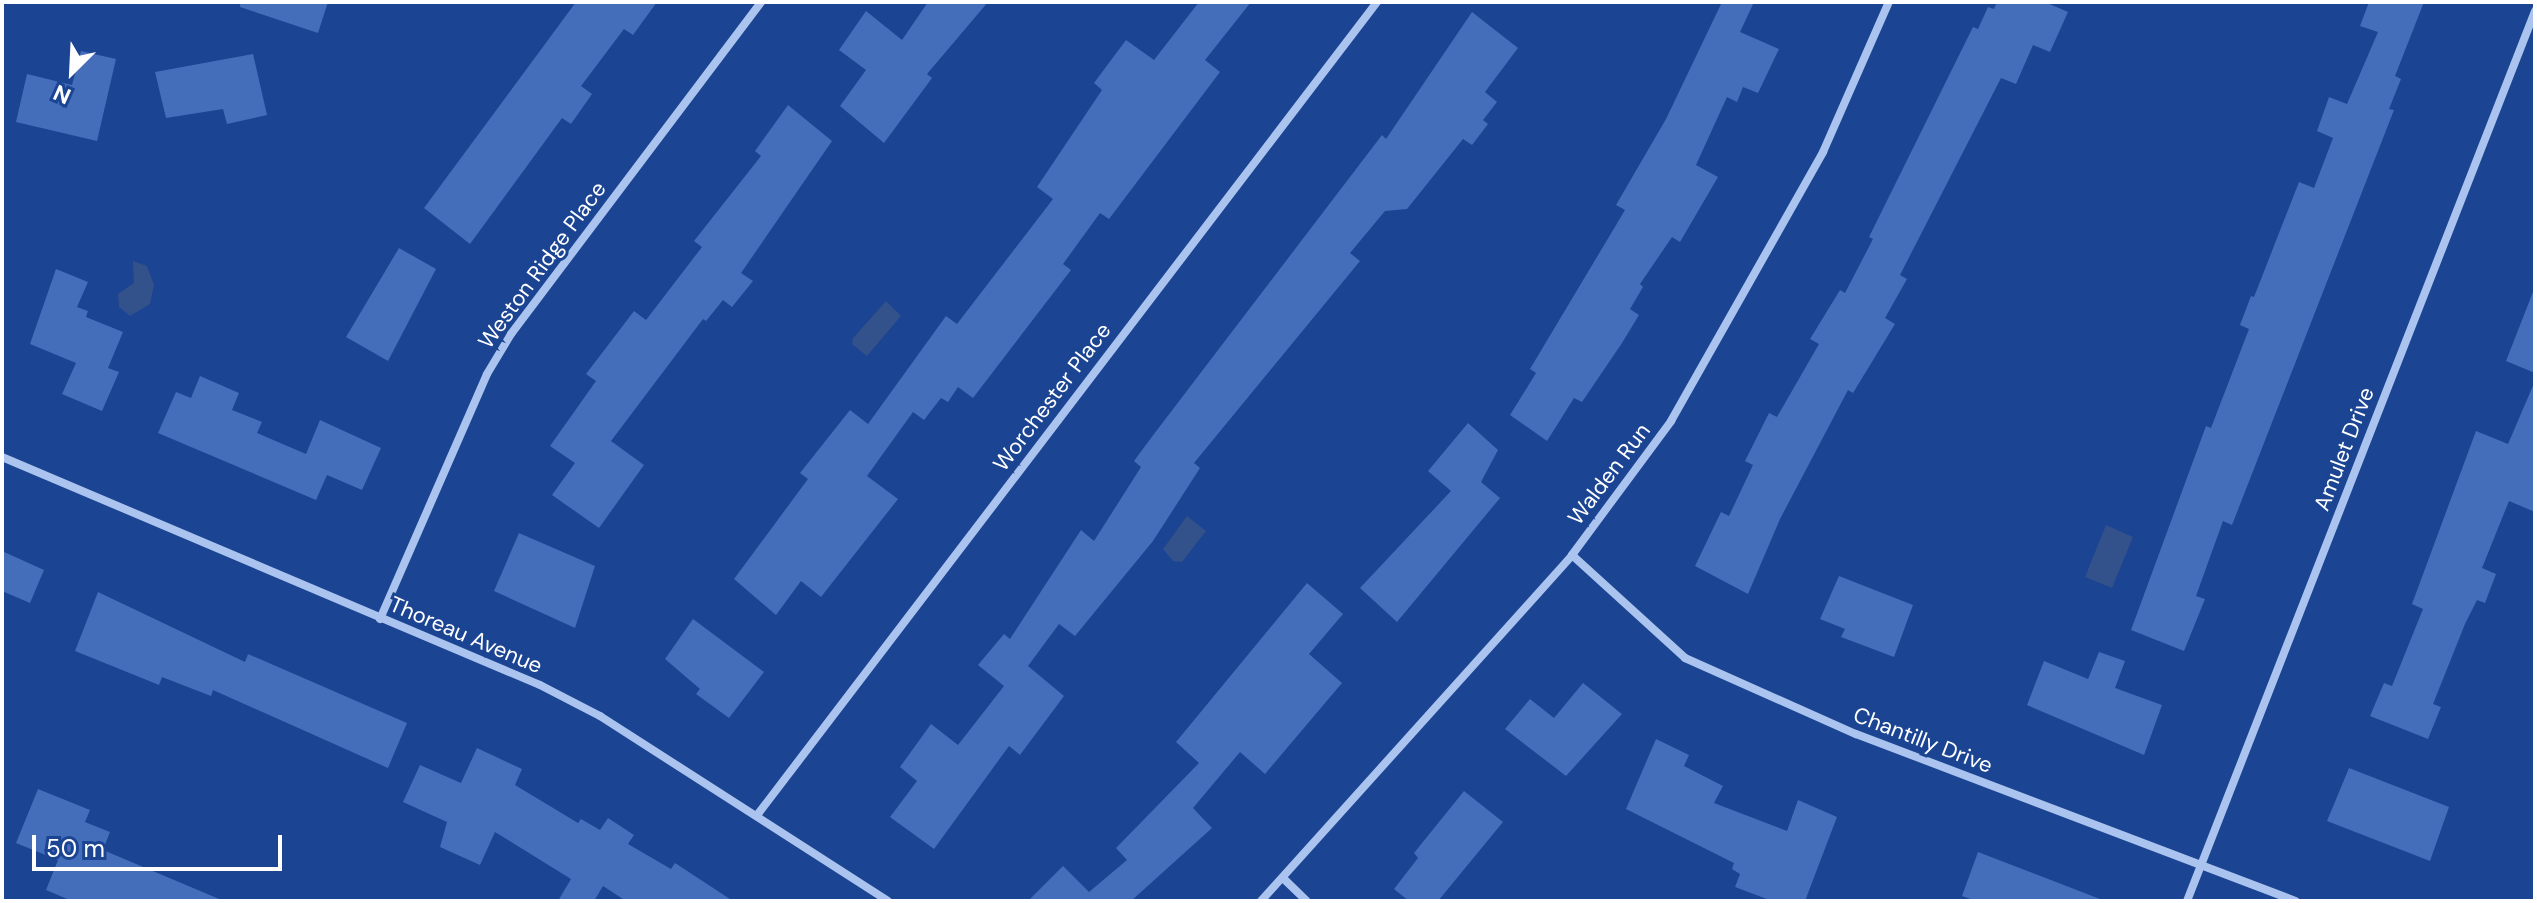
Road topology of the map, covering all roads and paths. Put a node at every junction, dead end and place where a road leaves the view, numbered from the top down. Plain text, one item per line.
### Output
1 (761, 2) edge
2 (1377, 2) edge
3 (1889, 2) edge
4 (2535, 11) edge
5 (2, 457) edge
6 (1572, 555) junction
7 (380, 619) junction
8 (758, 814) junction
9 (2201, 865) junction
10 (1285, 880) junction
11 (888, 901) edge
12 (1261, 901) edge
13 (1307, 901) edge
14 (2187, 901) edge
15 (2295, 901) edge

1 - 7 street, Weston Ridge Place
2 - 8 street, Worchester Place
3 - 6 street, Walden Run
4 - 9 street, Amulet Drive
5 - 7 street, Thoreau Avenue
6 - 9 street, Chantilly Drive
6 - 10 street, Walden Run
7 - 8 street, Thoreau Avenue
8 - 11 street, Thoreau Avenue
9 - 14 street, Amulet Drive
9 - 15 street, Chantilly Drive
10 - 12 street, Walden Run
10 - 13 street

